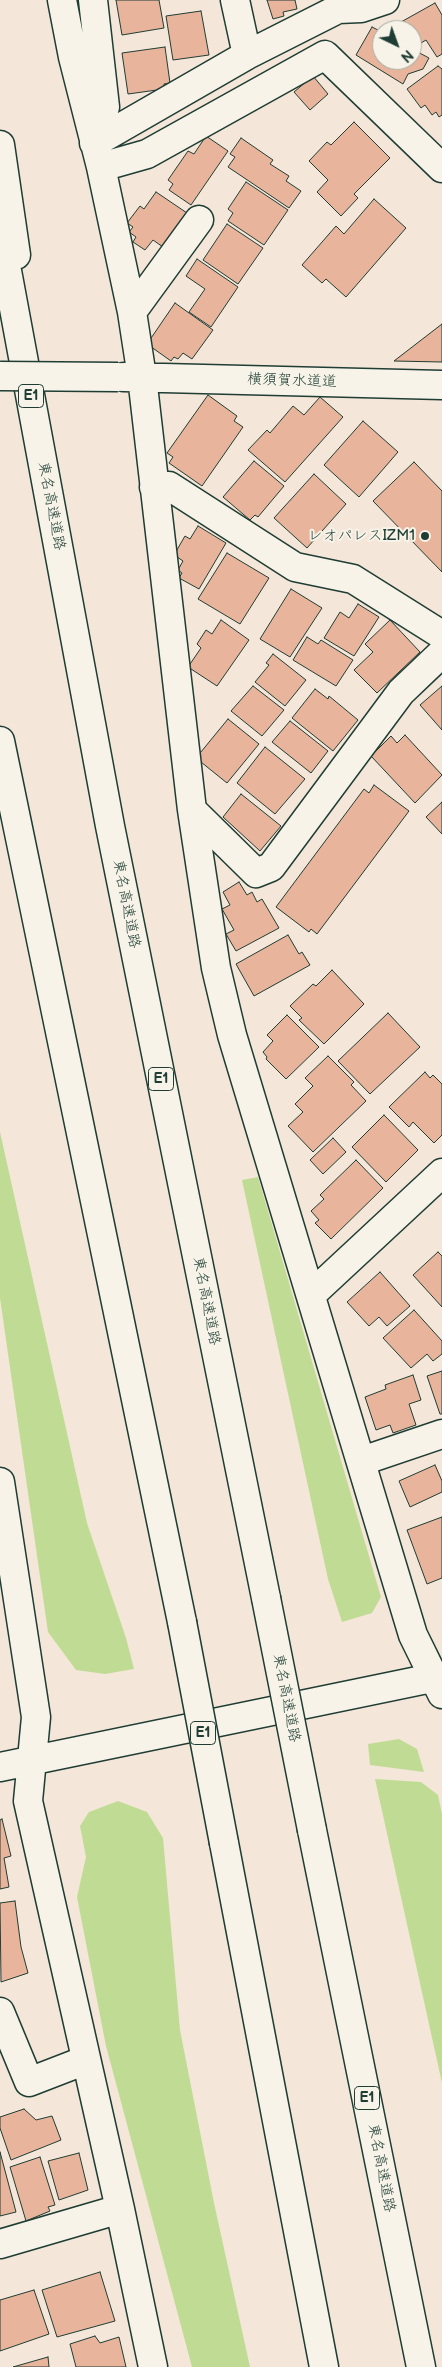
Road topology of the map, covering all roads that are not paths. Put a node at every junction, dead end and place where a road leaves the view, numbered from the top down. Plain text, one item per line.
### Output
1 (62, 0) edge
2 (93, 0) edge
3 (235, 0) edge
4 (385, 0) edge
5 (337, 5) edge
6 (247, 55) junction
7 (0, 145) edge
8 (98, 155) junction
9 (442, 168) edge
10 (199, 220) dead end
11 (0, 233) edge
12 (132, 312) junction
13 (0, 376) edge
14 (130, 377) junction
15 (442, 385) edge
16 (154, 487) junction
17 (61, 559) junction
18 (442, 635) edge
19 (442, 653) edge
20 (0, 741) edge
21 (192, 810) junction
22 (442, 1173) edge
23 (312, 1294) junction
24 (442, 1434) edge
25 (362, 1461) junction
26 (0, 1482) edge
27 (6, 1559) edge
28 (439, 1683) edge
29 (38, 1759) junction
30 (0, 1766) edge
31 (0, 2012) edge
32 (86, 2060) junction
33 (120, 2209) junction
34 (0, 2244) edge
35 (153, 2367) edge
36 (324, 2367) edge
37 (420, 2367) edge

1 - 8 main road
2 - 8 main road
3 - 6 main road
4 - 5 main road
5 - 6 main road
6 - 8 main road
7 - 17 main road
8 - 9 main road
8 - 12 main road
10 - 12 main road
11 - 17 main road, 東名高速道路 / E1
12 - 14 main road
13 - 14 main road, 横須賀水道道, bridge
14 - 15 main road, 横須賀水道道
14 - 16 main road
16 - 18 main road
16 - 21 main road
17 - 37 main road, 東名高速道路 / E1, bridge
19 - 21 main road
20 - 36 main road, E1, bridge
21 - 23 main road
22 - 23 main road
23 - 25 main road
24 - 25 main road
25 - 28 main road
26 - 27 main road
27 - 29 main road
28 - 29 main road
29 - 30 main road
29 - 32 main road
31 - 32 main road
32 - 33 main road
33 - 34 main road
33 - 35 main road

